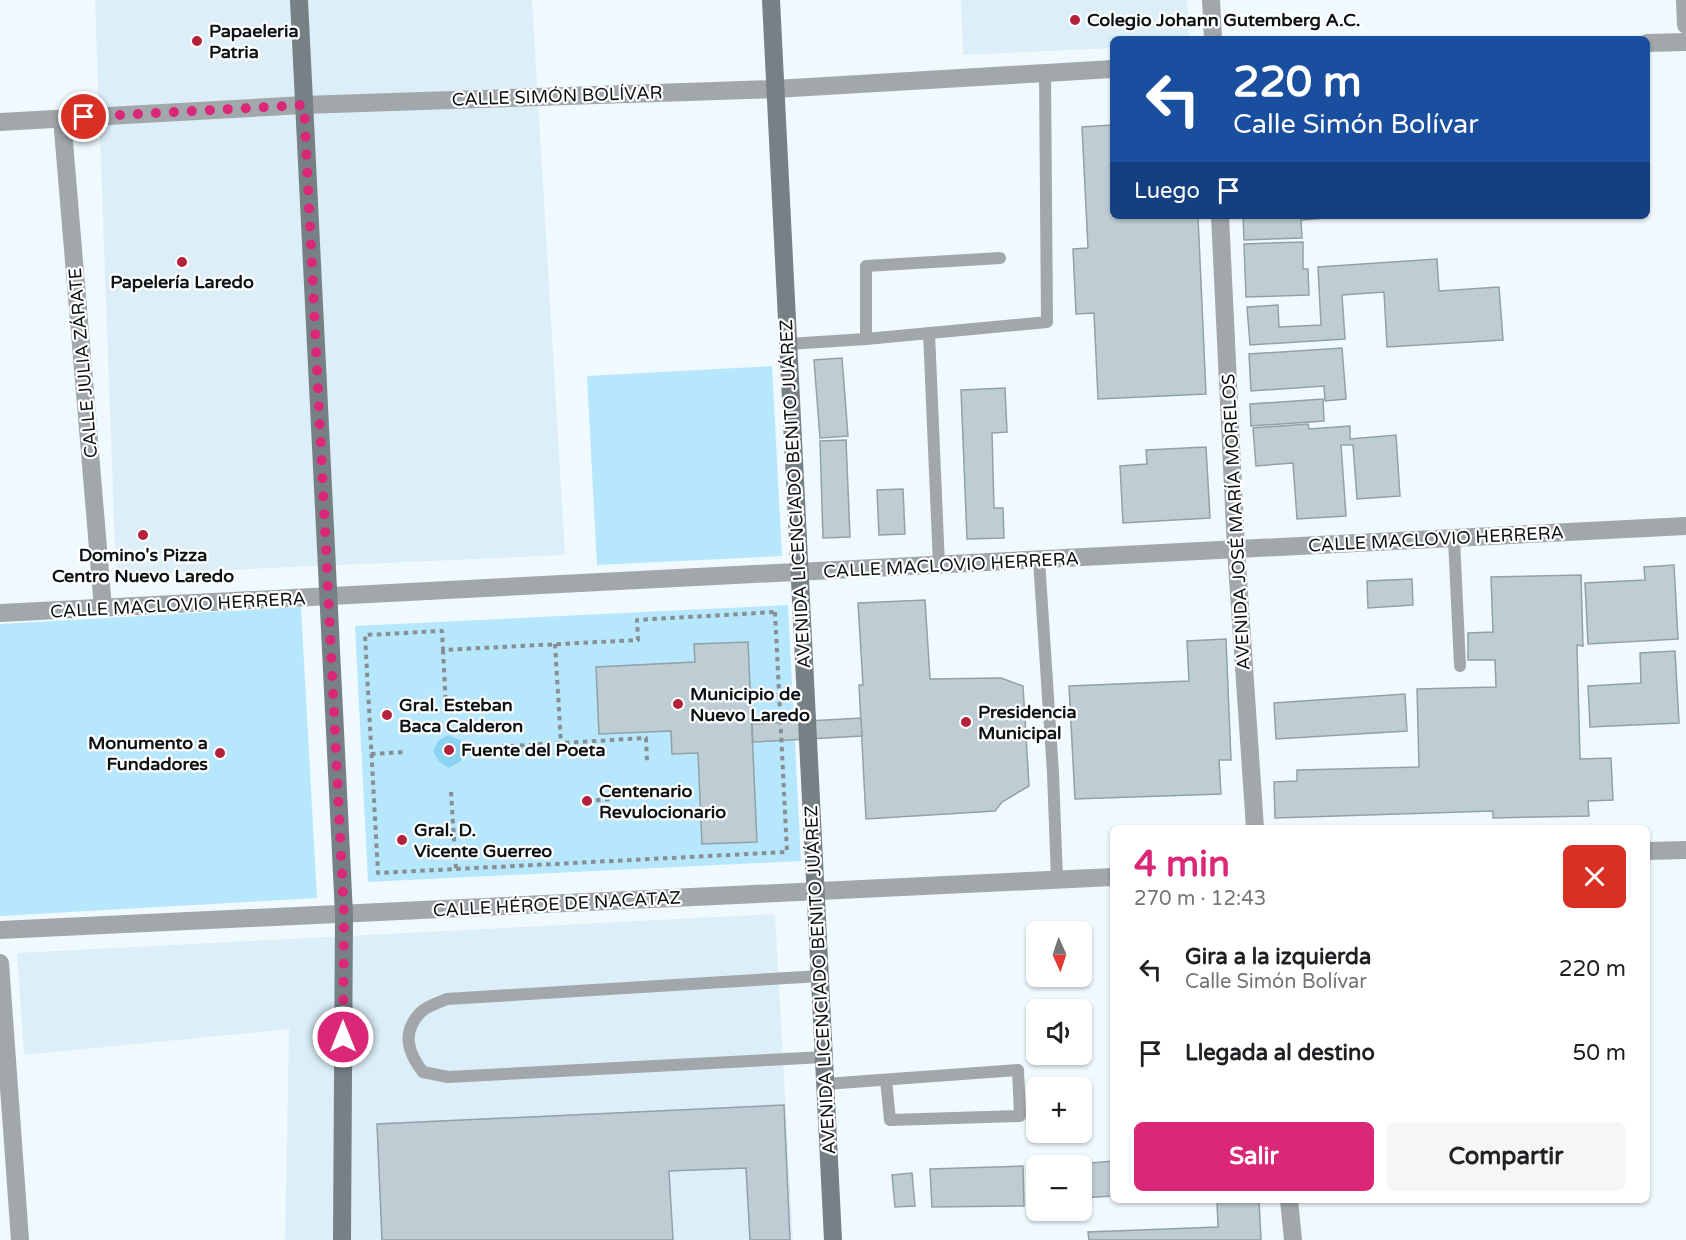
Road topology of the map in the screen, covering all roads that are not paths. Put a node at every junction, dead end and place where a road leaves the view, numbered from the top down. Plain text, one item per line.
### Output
1 (299, 0) edge
2 (771, 0) edge
3 (1211, 0) edge
4 (1685, 0) edge
5 (1686, 25) edge
6 (1213, 36) edge
7 (1686, 42) edge
8 (1650, 43) edge
9 (1110, 69) edge
10 (1045, 74) junction
11 (775, 89) junction
12 (304, 105) junction
13 (62, 118) junction
14 (0, 122) edge
15 (1220, 219) edge
16 (1000, 258) dead end
17 (929, 333) junction
18 (866, 339) junction
19 (788, 344) junction
20 (1686, 526) edge
21 (1454, 539) junction
22 (1236, 549) junction
23 (1039, 560) junction
24 (939, 565) junction
25 (799, 573) junction
26 (327, 598) junction
27 (103, 608) junction
28 (0, 613) edge
29 (1460, 666) dead end
30 (1255, 825) edge
31 (1686, 850) edge
32 (1650, 851) edge
33 (1110, 877) edge
34 (1057, 879) junction
35 (816, 891) junction
36 (344, 914) junction
37 (0, 930) edge
38 (0, 963) edge
39 (820, 976) junction
40 (824, 1057) junction
41 (886, 1080) junction
42 (825, 1084) junction
43 (1289, 1203) edge
44 (20, 1240) edge
45 (342, 1240) edge
46 (833, 1240) edge
47 (1293, 1240) edge

1 - 12 main road
2 - 11 main road, AVENIDA LICENCIADO BENITO JUÁREZ
3 - 6 street
4 - 5 street
7 - 8 street
9 - 10 street, CALLE SIMÓN BOLÍVAR
10 - 11 street, CALLE SIMÓN BOLÍVAR
10 - 17 lane
11 - 12 street, CALLE SIMÓN BOLÍVAR
11 - 19 main road, AVENIDA LICENCIADO BENITO JUÁREZ
12 - 13 street, CALLE SIMÓN BOLÍVAR
12 - 26 main road
13 - 14 street, CALLE SIMÓN BOLÍVAR
13 - 27 street, CALLE JULIA ZÁRATE
15 - 22 street, AVENIDA JOSÉ MARÍA MORELOS
16 - 18 lane
17 - 18 lane
17 - 24 lane
18 - 19 lane
19 - 25 main road, AVENIDA LICENCIADO BENITO JUÁREZ
20 - 21 street, CALLE MACLOVIO HERRERA
21 - 22 street, CALLE MACLOVIO HERRERA
21 - 29 lane
22 - 23 street, CALLE MACLOVIO HERRERA
22 - 30 street, AVENIDA JOSÉ MARÍA MORELOS
23 - 24 street, CALLE MACLOVIO HERRERA
23 - 34 lane
24 - 25 street, CALLE MACLOVIO HERRERA
25 - 26 street, CALLE MACLOVIO HERRERA
25 - 35 main road, AVENIDA LICENCIADO BENITO JUÁREZ
26 - 27 street, CALLE MACLOVIO HERRERA
26 - 36 main road
27 - 28 street, CALLE MACLOVIO HERRERA
31 - 32 street
33 - 34 street, CALLE HÉROE DE NACATAZ
34 - 35 street, CALLE HÉROE DE NACATAZ
35 - 36 street, CALLE HÉROE DE NACATAZ
35 - 39 main road, AVENIDA LICENCIADO BENITO JUÁREZ
36 - 37 street, CALLE HÉROE DE NACATAZ
36 - 45 main road
38 - 44 street
39 - 40 main road, AVENIDA LICENCIADO BENITO JUÁREZ
39 - 40 lane
40 - 42 main road, AVENIDA LICENCIADO BENITO JUÁREZ
41 - 41 lane
41 - 42 lane
42 - 46 main road, AVENIDA LICENCIADO BENITO JUÁREZ
43 - 47 street

